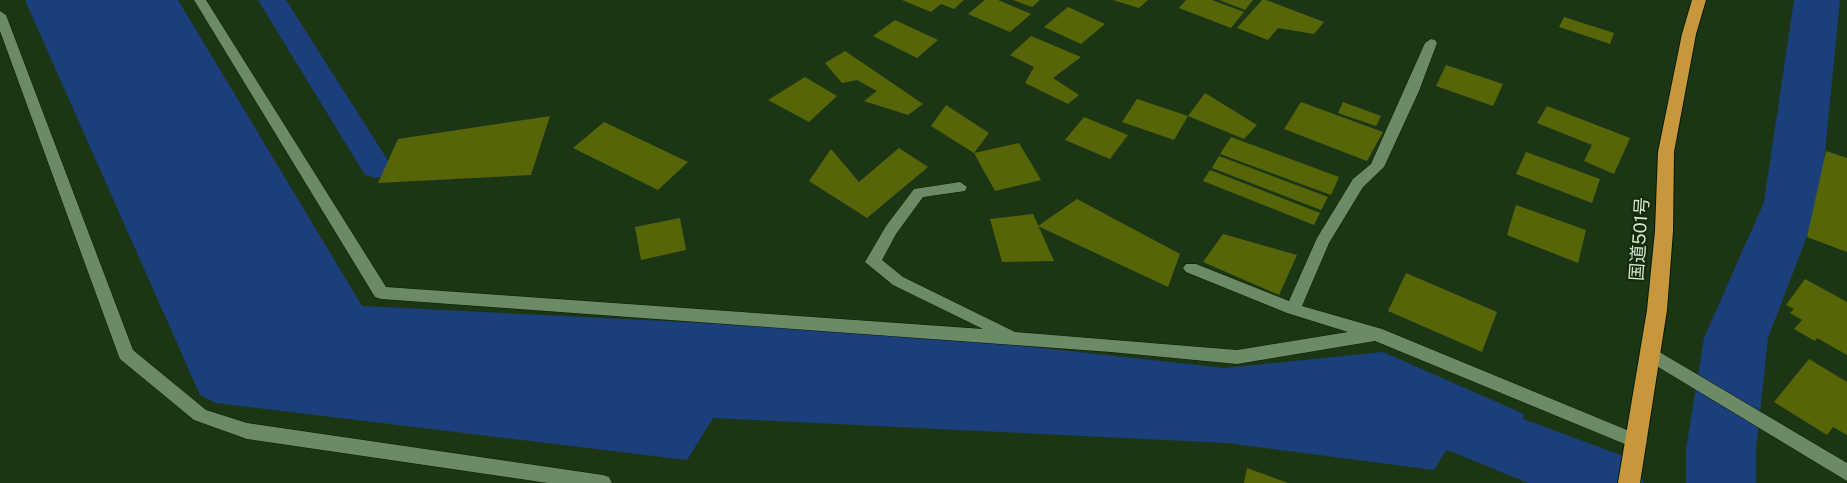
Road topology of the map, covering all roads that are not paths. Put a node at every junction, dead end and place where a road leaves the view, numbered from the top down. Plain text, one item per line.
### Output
1 (200, 0) edge
2 (1699, 0) edge
3 (0, 15) edge
4 (1431, 43) dead end
5 (960, 188) dead end
6 (1191, 268) dead end
7 (1293, 309) junction
8 (1376, 334) junction
9 (1016, 338) junction
10 (1651, 354) junction
11 (1638, 442) junction
12 (1847, 473) edge
13 (603, 483) edge
14 (1629, 483) edge

1 - 9 street
2 - 10 highway, 国道501号
3 - 13 street
4 - 7 street
5 - 9 street
6 - 7 street
7 - 8 street
8 - 9 street
8 - 11 street
10 - 11 highway, 国道501号
10 - 12 street
11 - 14 highway, 国道501号

